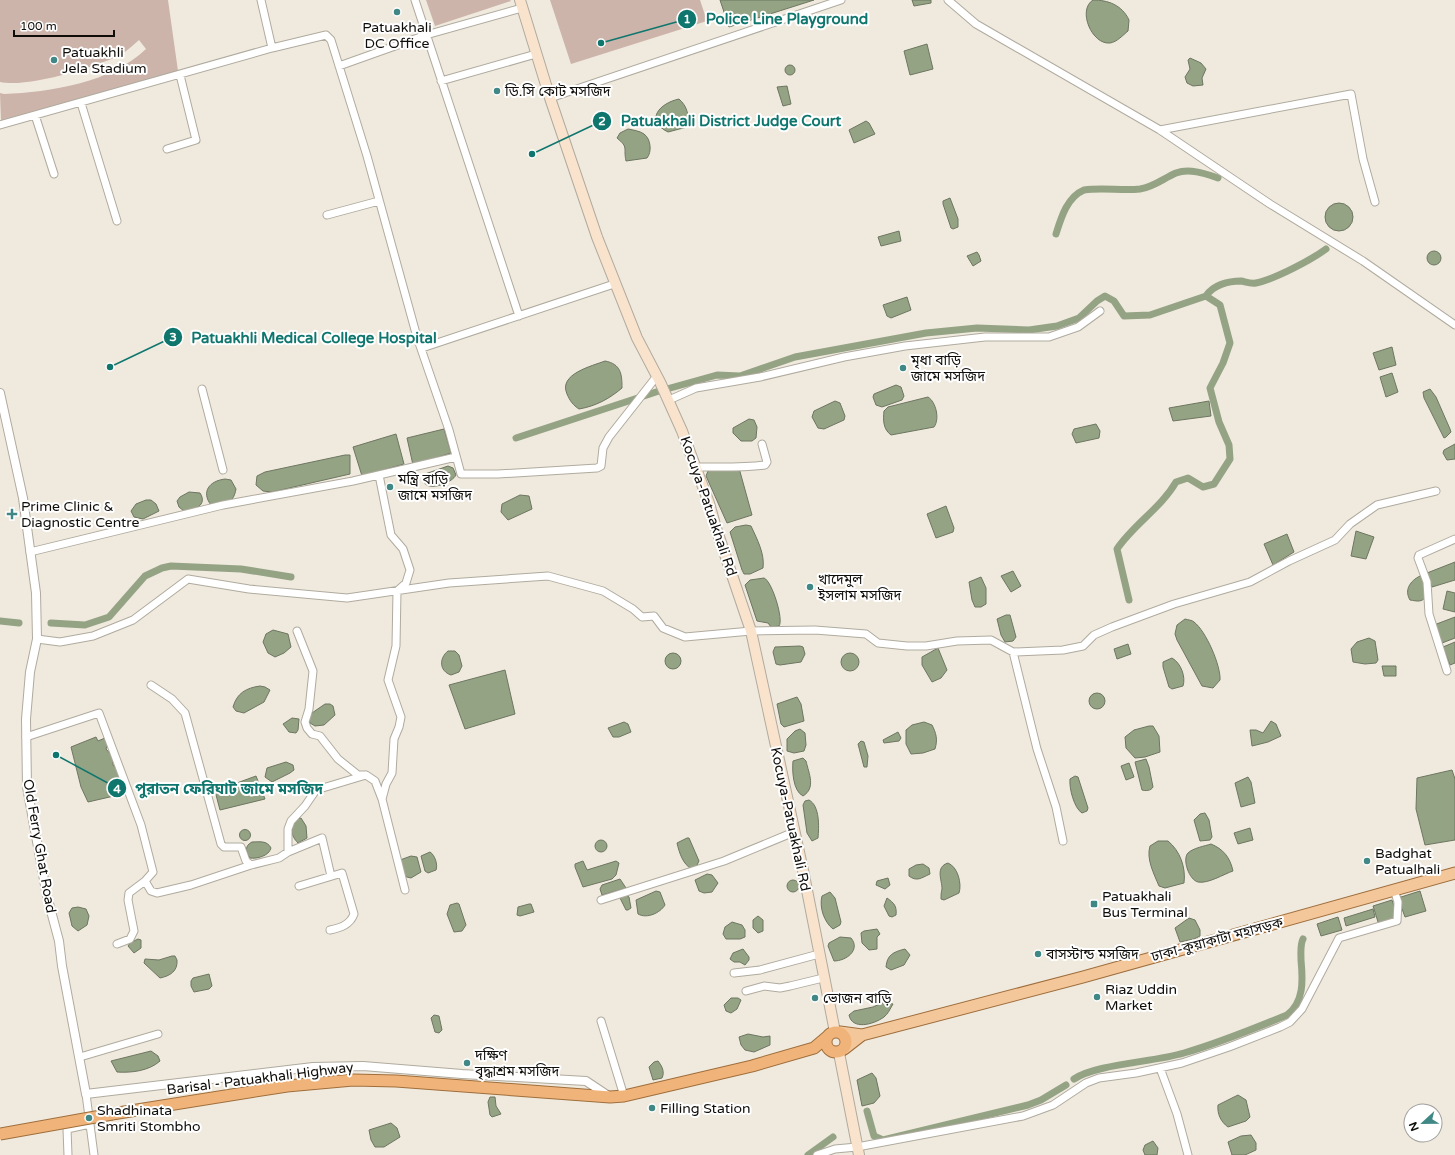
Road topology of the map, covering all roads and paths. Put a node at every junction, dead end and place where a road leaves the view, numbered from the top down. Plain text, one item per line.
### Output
1 (261, 0) edge
2 (415, 0) edge
3 (841, 0) edge
4 (948, 0) edge
5 (521, 4) edge
6 (426, 35) junction
7 (272, 48) junction
8 (536, 54) junction
9 (339, 66) junction
10 (180, 75) junction
11 (441, 81) junction
12 (550, 98) junction
13 (81, 103) junction
14 (36, 115) junction
15 (0, 125) edge
16 (1160, 130) junction
17 (168, 149) dead end
18 (54, 174) dead end
19 (379, 201) junction
20 (1375, 202) dead end
21 (327, 215) dead end
22 (117, 221) dead end
23 (614, 284) junction
24 (1100, 311) dead end
25 (519, 316) junction
26 (1455, 325) edge
27 (422, 348) junction
28 (658, 379) junction
29 (202, 389) dead end
30 (0, 393) edge
31 (669, 400) junction
32 (762, 444) dead end
33 (456, 457) junction
34 (696, 467) junction
35 (223, 470) dead end
36 (379, 475) junction
37 (1436, 490) dead end
38 (1455, 539) edge
39 (30, 552) junction
40 (397, 591) junction
41 (297, 631) dead end
42 (751, 631) junction
43 (37, 639) junction
44 (1013, 652) junction
45 (1446, 671) dead end
46 (151, 685) dead end
47 (26, 737) junction
48 (366, 775) junction
49 (382, 799) junction
50 (794, 832) junction
51 (1063, 840) dead end
52 (288, 852) junction
53 (251, 865) junction
54 (1455, 874) edge
55 (331, 876) junction
56 (145, 881) junction
57 (299, 886) dead end
58 (405, 890) dead end
59 (1394, 890) junction
60 (601, 900) dead end
61 (330, 930) dead end
62 (117, 944) dead end
63 (819, 954) junction
64 (734, 973) dead end
65 (823, 978) junction
66 (746, 991) dead end
67 (601, 1022) dead end
68 (158, 1034) dead end
69 (834, 1034) junction
70 (862, 1035) junction
71 (814, 1048) junction
72 (838, 1051) junction
73 (80, 1057) junction
74 (1160, 1068) junction
75 (86, 1094) junction
76 (624, 1096) junction
77 (610, 1097) junction
78 (90, 1124) junction
79 (0, 1134) edge
80 (858, 1151) edge
81 (68, 1155) edge
82 (94, 1155) edge
83 (817, 1155) edge
84 (1188, 1155) edge

1 - 7 street
2 - 6 street
3 - 12 street
4 - 16 street
5 - 6 street
5 - 8 main road, Kocuya-Patuakhali Rd
6 - 9 street
6 - 11 street
7 - 9 street
7 - 10 street
8 - 11 street
8 - 12 main road, Kocuya-Patuakhali Rd
9 - 19 street
10 - 13 street
10 - 17 street
11 - 25 street
12 - 23 main road, Kocuya-Patuakhali Rd
13 - 14 street
13 - 22 street
14 - 15 street
14 - 18 street
16 - 20 street
16 - 26 street
19 - 21 street
19 - 27 street
23 - 25 street
23 - 28 main road, Kocuya-Patuakhali Rd
24 - 31 street
25 - 27 street
27 - 33 street
28 - 31 main road, Kocuya-Patuakhali Rd
28 - 33 street
29 - 35 street
30 - 39 street, Old Ferry Ghat Road
31 - 34 main road, Kocuya-Patuakhali Rd
32 - 34 street
33 - 36 street
34 - 42 main road, Kocuya-Patuakhali Rd
36 - 39 street
36 - 40 street
37 - 44 street
38 - 45 street
39 - 43 street, Old Ferry Ghat Road
40 - 42 street
40 - 43 street
40 - 49 street
41 - 48 street
42 - 44 street
42 - 50 main road, Kocuya-Patuakhali Rd
43 - 47 street, Old Ferry Ghat Road
44 - 51 street
46 - 53 street
47 - 56 street
47 - 73 street, Old Ferry Ghat Road
48 - 49 street
48 - 52 street
49 - 58 street
50 - 60 street
50 - 63 main road, Kocuya-Patuakhali Rd
52 - 53 street
52 - 55 street
53 - 56 street
54 - 59 main road, ঢাকা-কুয়াকাটা মহাসড়ক
55 - 57 street
55 - 61 street
56 - 62 street
59 - 70 main road, ঢাকা-কুয়াকাটা মহাসড়ক
59 - 74 street
63 - 64 street
63 - 65 main road, Kocuya-Patuakhali Rd
65 - 66 street
65 - 69 main road, Kocuya-Patuakhali Rd
67 - 76 street
68 - 73 street
69 - 70 main road
69 - 71 highway, Barisal - Patuakhali Highway
69 - 72 highway
69 - 72 highway
70 - 72 main road
71 - 72 highway, Barisal - Patuakhali Highway
71 - 76 highway, Barisal - Patuakhali Highway
72 - 80 main road
73 - 75 street, Old Ferry Ghat Road
74 - 80 street
74 - 84 street
75 - 77 street
75 - 78 street, Old Ferry Ghat Road
76 - 77 highway, Barisal - Patuakhali Highway
77 - 79 highway, Barisal - Patuakhali Highway, bridge
78 - 81 street
78 - 82 street, Old Ferry Ghat Road
80 - 83 street

